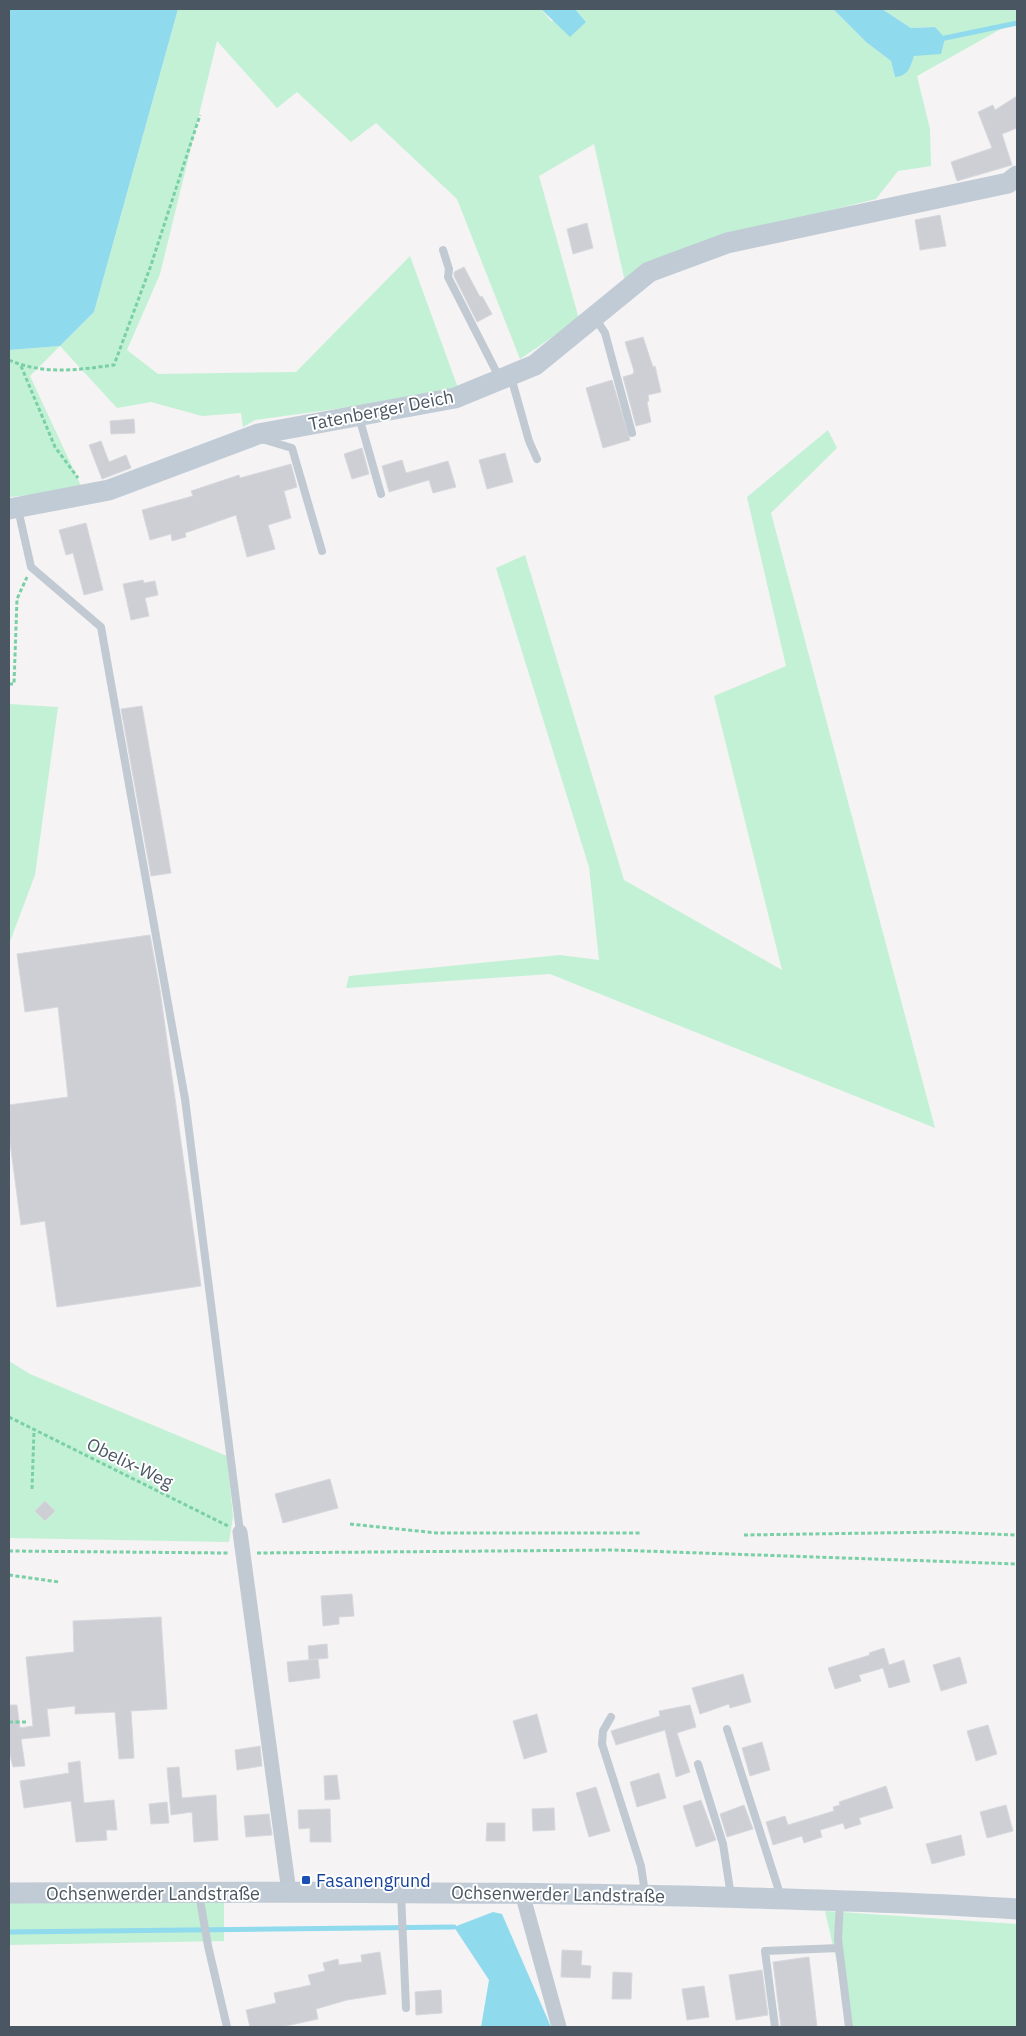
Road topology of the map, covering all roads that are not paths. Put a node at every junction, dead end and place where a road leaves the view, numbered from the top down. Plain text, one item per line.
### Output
1 (1017, 176) edge
2 (443, 250) dead end
3 (594, 317) junction
4 (505, 377) junction
5 (359, 415) junction
6 (632, 433) dead end
7 (258, 434) junction
8 (537, 459) dead end
9 (381, 494) dead end
10 (14, 509) edge
11 (322, 551) dead end
12 (240, 1532) joint
13 (611, 1717) dead end
14 (727, 1729) dead end
15 (698, 1764) dead end
16 (199, 1892) junction
17 (289, 1892) junction
18 (401, 1892) junction
19 (9, 1893) edge
20 (522, 1893) junction
21 (646, 1895) junction
22 (731, 1898) junction
23 (782, 1899) junction
24 (840, 1900) junction
25 (1017, 1909) edge
26 (839, 1948) junction
27 (406, 2008) dead end
28 (227, 2027) edge
29 (559, 2027) edge
30 (775, 2027) edge
31 (849, 2027) edge

1 - 3 street, Tatenberger Deich
2 - 4 lane
3 - 4 street, Tatenberger Deich
3 - 6 lane
4 - 5 street, Tatenberger Deich
4 - 8 lane
5 - 7 street, Tatenberger Deich
5 - 9 lane
7 - 10 street, Tatenberger Deich
7 - 11 lane
10 - 12 lane
12 - 17 street
13 - 21 lane
14 - 23 lane
15 - 22 lane
16 - 17 street, Ochsenwerder Landstraße
16 - 19 street, Ochsenwerder Landstraße
16 - 28 lane
17 - 18 street, Ochsenwerder Landstraße
18 - 20 street, Ochsenwerder Landstraße
18 - 27 lane
20 - 21 street, Ochsenwerder Landstraße
20 - 29 street
21 - 22 street, Ochsenwerder Landstraße
22 - 23 street, Ochsenwerder Landstraße
23 - 24 street, Ochsenwerder Landstraße
24 - 25 street, Ochsenwerder Landstraße
24 - 26 lane
26 - 30 lane
26 - 31 lane

